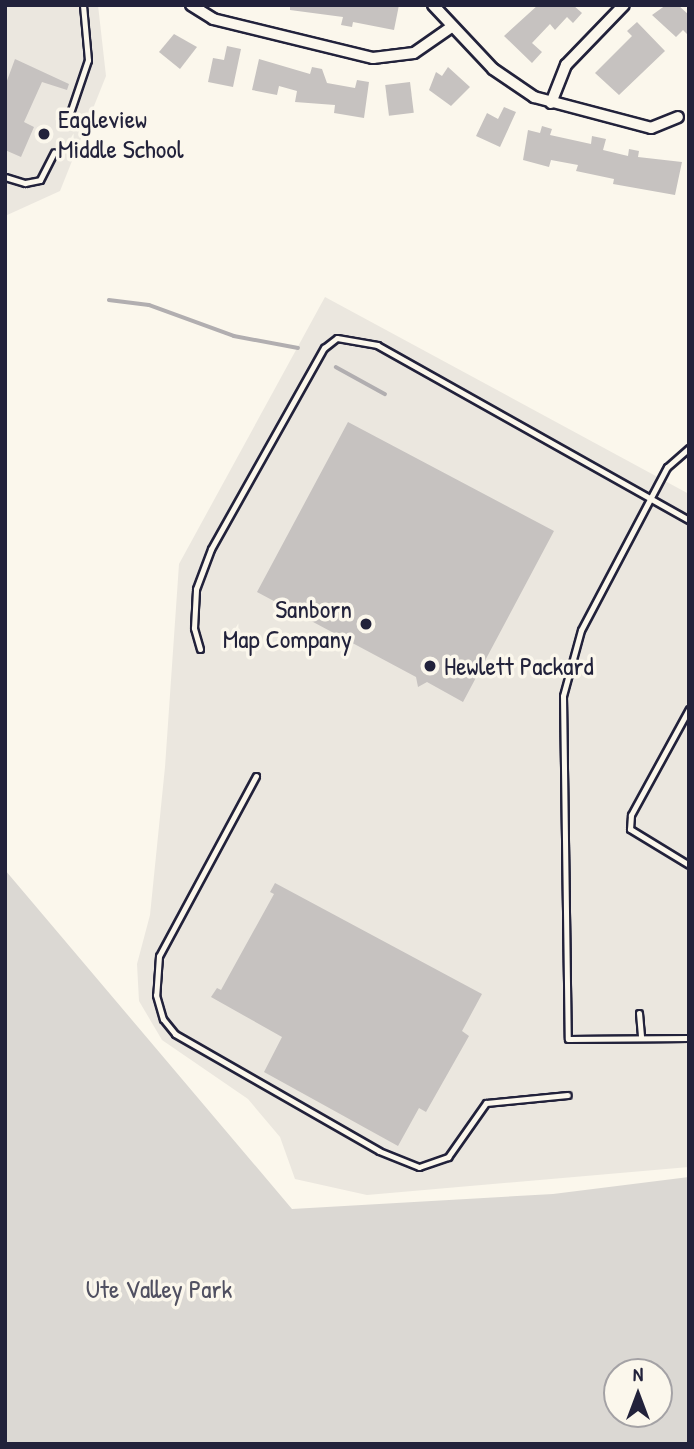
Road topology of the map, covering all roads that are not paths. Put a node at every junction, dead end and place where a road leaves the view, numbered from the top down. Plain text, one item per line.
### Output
1 (83, 5) edge
2 (191, 5) edge
3 (433, 5) edge
4 (624, 5) edge
5 (450, 28) junction
6 (551, 103) junction
7 (69, 116) dead end
8 (678, 117) dead end
9 (54, 152) dead end
10 (5, 177) edge
11 (689, 447) edge
12 (649, 498) junction
13 (689, 520) edge
14 (200, 649) dead end
15 (689, 709) edge
16 (256, 776) dead end
17 (689, 864) edge
18 (639, 1013) dead end
19 (641, 1038) junction
20 (689, 1038) edge
21 (568, 1096) dead end

1 - 7 lane
2 - 5 street
3 - 5 street
4 - 6 street
5 - 6 street
6 - 8 street
9 - 10 lane
11 - 12 lane
12 - 13 lane
12 - 14 lane
12 - 19 lane
15 - 17 lane
16 - 21 lane
18 - 19 lane
19 - 20 lane

